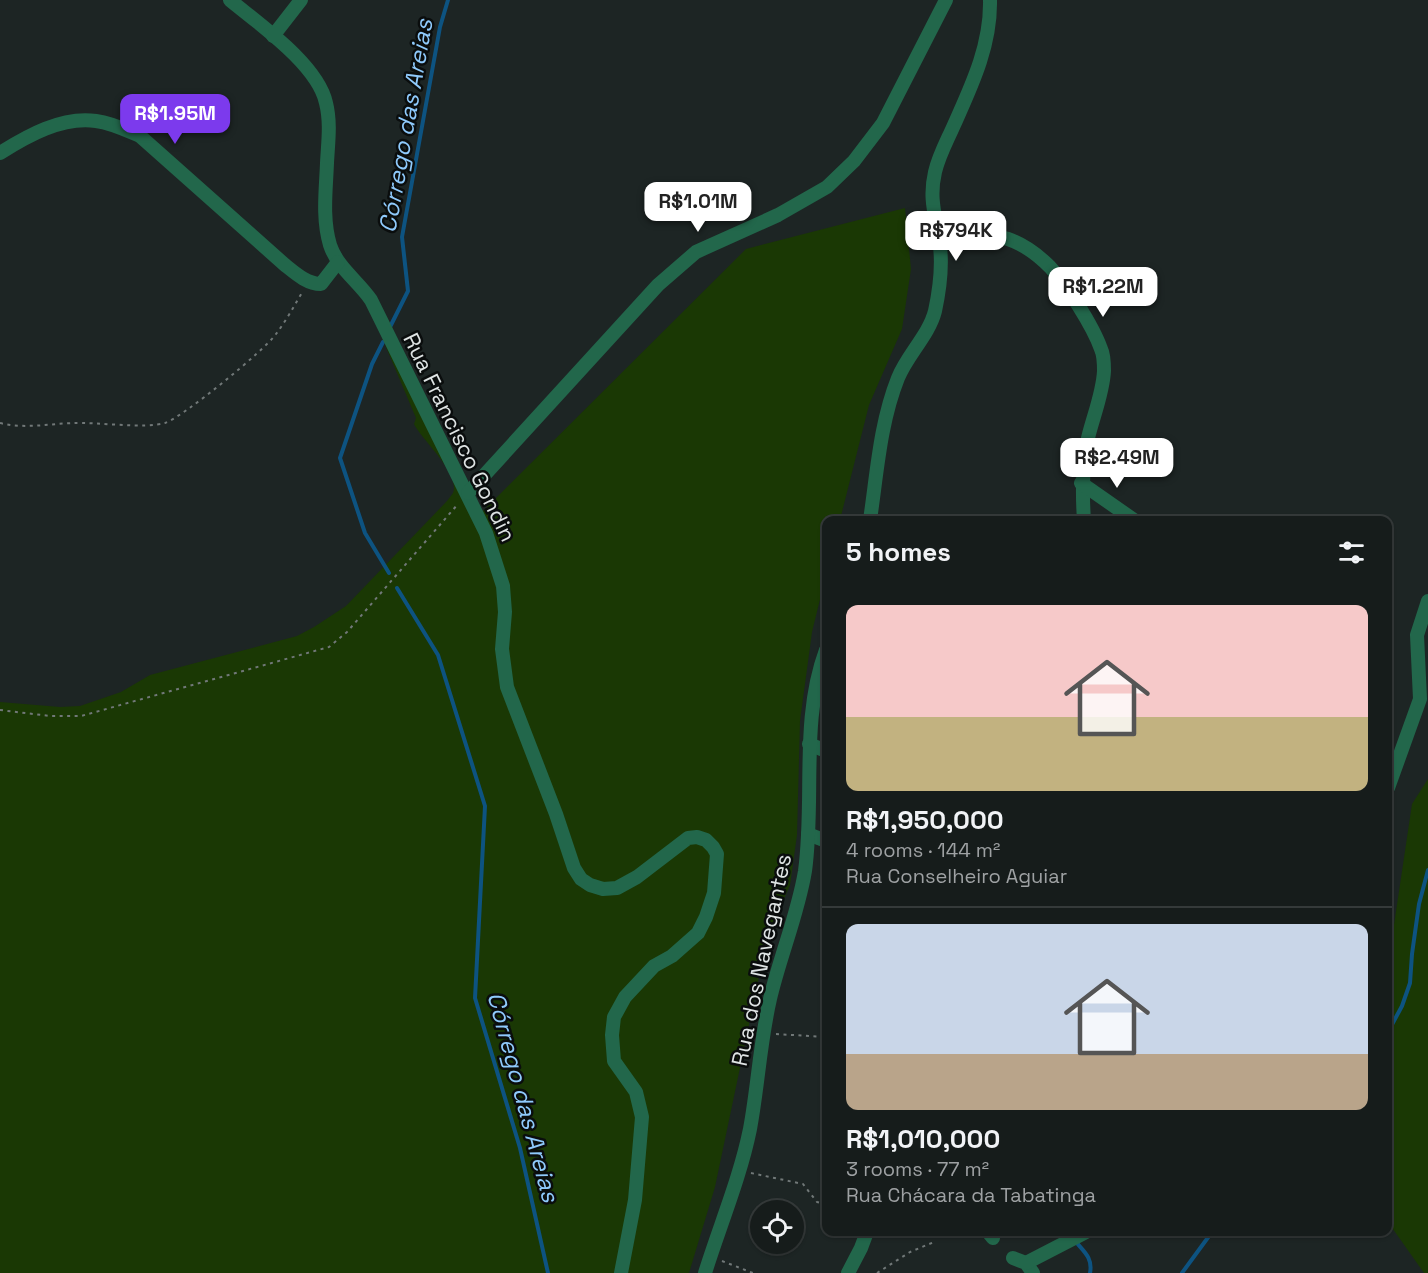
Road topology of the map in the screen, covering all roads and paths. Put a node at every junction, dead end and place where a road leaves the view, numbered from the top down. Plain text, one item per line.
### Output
1 (230, 0) edge
2 (301, 0) edge
3 (946, 0) edge
4 (990, 0) edge
5 (273, 36) junction
6 (0, 153) edge
7 (940, 240) junction
8 (338, 262) junction
9 (309, 281) junction
10 (0, 423) edge
11 (1082, 483) junction
12 (468, 493) junction
13 (871, 516) edge
14 (1084, 516) edge
15 (1128, 516) edge
16 (1428, 601) edge
17 (822, 661) edge
18 (0, 710) edge
19 (809, 744) junction
20 (822, 749) edge
21 (1392, 775) edge
22 (808, 834) junction
23 (822, 839) edge
24 (763, 1032) junction
25 (822, 1037) edge
26 (739, 1171) junction
27 (822, 1203) edge
28 (866, 1236) edge
29 (1077, 1236) edge
30 (934, 1242) dead end
31 (711, 1257) junction
32 (1024, 1264) edge
33 (621, 1273) edge
34 (705, 1273) edge
35 (753, 1273) edge
36 (848, 1273) edge
37 (877, 1273) edge

1 - 5 street, Rua Francisco Gondin
2 - 5 street
3 - 12 street
4 - 7 street
5 - 8 street, Rua Francisco Gondin
6 - 9 street
7 - 11 street
7 - 13 street
8 - 9 street
8 - 12 street, Rua Francisco Gondin
9 - 10 path
11 - 14 street
11 - 15 street
12 - 18 path
12 - 33 street, Rua Francisco Gondin
16 - 21 street
17 - 19 street, Rua dos Navegantes
19 - 20 street
19 - 22 street, Rua dos Navegantes
22 - 23 street
22 - 24 street, Rua dos Navegantes
24 - 25 path
24 - 26 street, Rua dos Navegantes
26 - 27 path
26 - 31 street, Rua dos Navegantes
28 - 36 street
29 - 32 street
30 - 37 path
31 - 34 street, Rua dos Navegantes
31 - 35 path

